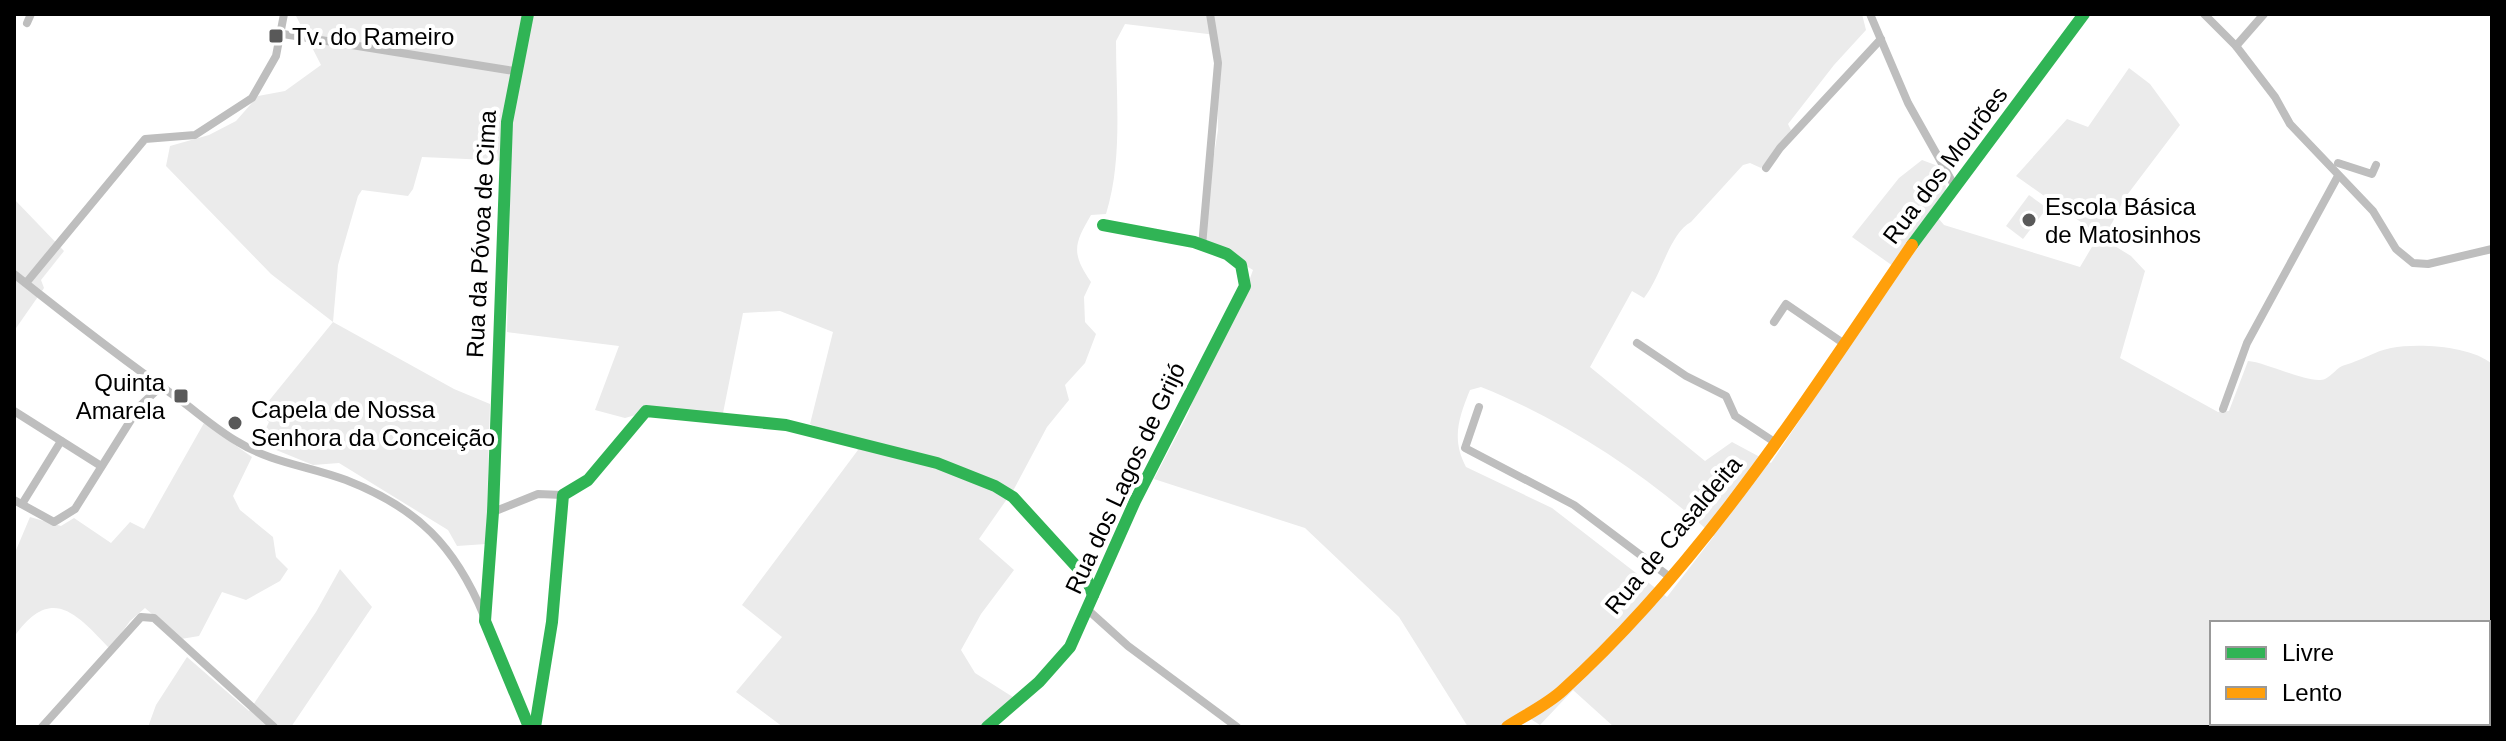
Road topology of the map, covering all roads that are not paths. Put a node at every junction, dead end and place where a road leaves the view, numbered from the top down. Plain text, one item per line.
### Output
1 (284, 14) edge
2 (528, 14) edge
3 (1210, 14) edge
4 (1870, 14) edge
5 (2084, 14) edge
6 (2204, 14) edge
7 (2264, 14) edge
8 (283, 34) junction
9 (1881, 39) junction
10 (2236, 46) junction
11 (514, 71) junction
12 (2338, 163) dead end
13 (2376, 165) dead end
14 (1766, 168) dead end
15 (2338, 176) junction
16 (1954, 185) junction
17 (1103, 225) dead end
18 (1202, 246) junction
19 (2492, 249) edge
20 (14, 274) edge
21 (26, 283) junction
22 (1774, 322) dead end
23 (1637, 343) dead end
24 (1843, 343) junction
25 (161, 386) junction
26 (1479, 407) dead end
27 (2223, 409) dead end
28 (14, 411) edge
29 (61, 441) junction
30 (1776, 443) junction
31 (101, 466) junction
32 (563, 495) junction
33 (18, 502) edge
34 (493, 512) junction
35 (1671, 578) junction
36 (1093, 595) junction
37 (1088, 610) junction
38 (485, 621) junction
39 (42, 727) edge
40 (274, 727) edge
41 (529, 727) edge
42 (535, 727) edge
43 (987, 727) edge
44 (1237, 727) edge
45 (1507, 727) edge

1 - 8 street
2 - 11 street, Rua da Póvoa de Cima
3 - 18 street
4 - 9 street
5 - 16 street, Rua dos Mourões
6 - 10 street
7 - 10 street
8 - 11 street
8 - 21 street
9 - 14 street
9 - 16 street
10 - 15 street
11 - 34 street, Rua da Póvoa de Cima
12 - 13 street
15 - 19 street
15 - 27 street
16 - 24 street, Rua dos Mourões
17 - 18 street, Rua dos Lagos de Grijó
18 - 36 street, Rua dos Lagos de Grijó
20 - 21 street
21 - 25 street
22 - 24 street
23 - 30 street
24 - 30 street, Rua de Casaldeita
25 - 31 street
25 - 38 street
26 - 35 street
28 - 29 street
29 - 31 street
29 - 33 street
30 - 35 street, Rua de Casaldeita
31 - 33 street
32 - 34 street
32 - 36 street
32 - 42 street
34 - 38 street, Rua da Póvoa de Cima
35 - 45 street, Rua de Casaldeita
36 - 37 street, Rua dos Lagos de Grijó
37 - 43 street, Rua dos Lagos de Grijó
37 - 44 street
38 - 41 street, Rua da Póvoa de Cima
39 - 40 street

